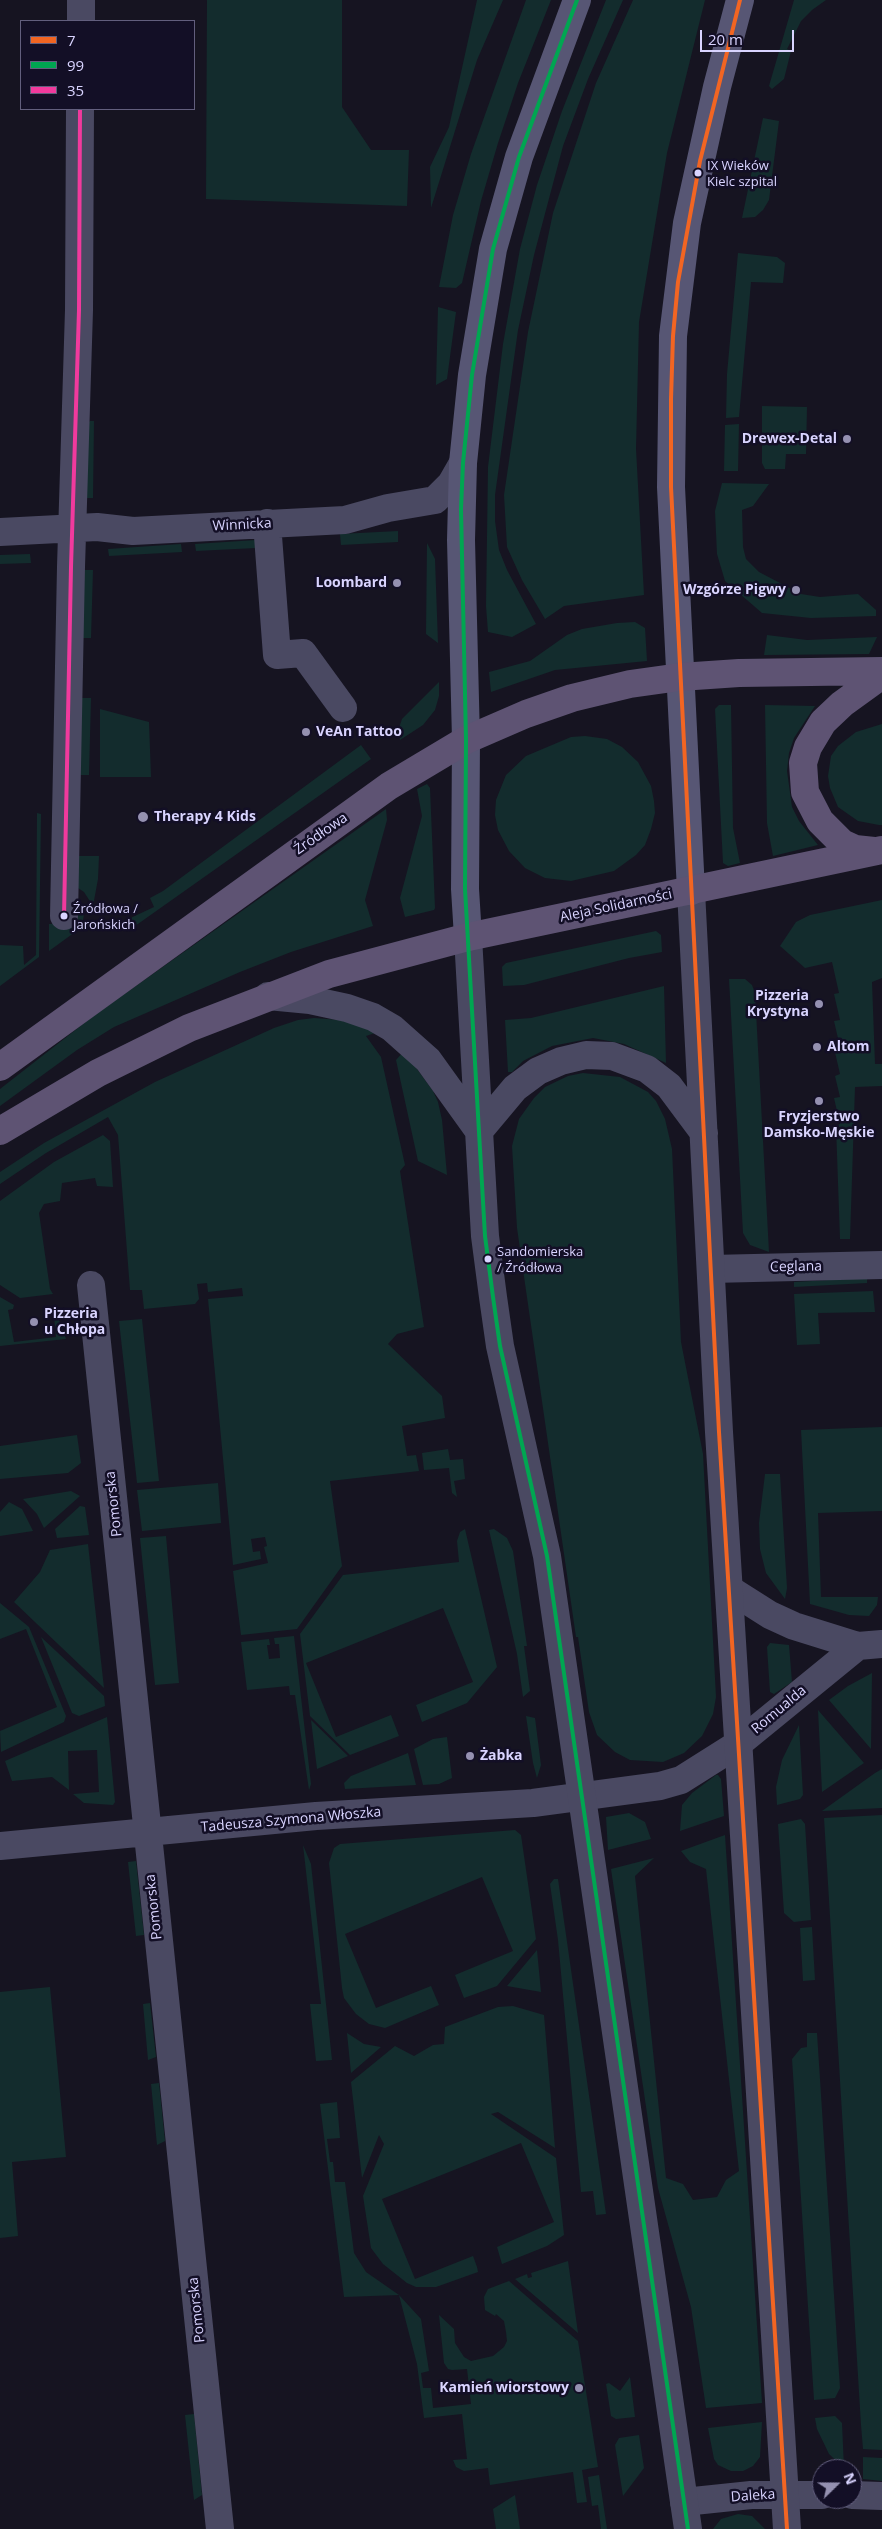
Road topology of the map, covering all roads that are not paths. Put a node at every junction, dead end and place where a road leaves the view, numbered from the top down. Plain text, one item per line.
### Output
1 (81, 0) edge
2 (577, 0) edge
3 (740, 0) edge
4 (81, 20) edge
5 (80, 110) edge
6 (463, 463) junction
7 (267, 523) junction
8 (72, 528) junction
9 (0, 532) edge
10 (882, 671) edge
11 (882, 675) edge
12 (680, 677) junction
13 (343, 708) dead end
14 (466, 740) junction
15 (881, 851) edge
16 (691, 891) junction
17 (64, 916) dead end
18 (468, 937) junction
19 (268, 996) junction
20 (0, 1067) edge
21 (0, 1131) edge
22 (479, 1131) junction
23 (704, 1133) junction
24 (882, 1265) edge
25 (711, 1269) junction
26 (90, 1285) dead end
27 (729, 1589) junction
28 (870, 1645) edge
29 (738, 1744) junction
30 (582, 1798) junction
31 (147, 1833) junction
32 (0, 1846) edge
33 (785, 2494) junction
34 (812, 2495) edge
35 (862, 2495) edge
36 (882, 2496) edge
37 (684, 2502) junction
38 (220, 2529) edge
39 (688, 2529) edge
40 (787, 2529) edge

1 - 4 street
2 - 6 main road
3 - 12 main road
5 - 8 street
6 - 7 street, Winnicka
6 - 14 main road
7 - 8 street, Winnicka
7 - 13 street
8 - 9 street, Winnicka
8 - 17 street
10 - 12 main road
11 - 15 main road
12 - 14 main road, Źródłowa
12 - 16 main road
14 - 18 main road
14 - 20 main road, Źródłowa
15 - 16 main road, Aleja Solidarności
16 - 18 main road, Aleja Solidarności
16 - 23 street
18 - 19 main road
18 - 22 street
19 - 21 main road
19 - 22 street
22 - 23 street
22 - 30 street
23 - 25 street
24 - 25 street, Ceglana
25 - 27 street
26 - 31 street, Pomorska
27 - 28 street, Romualda
27 - 29 street
28 - 29 street, Romualda
29 - 30 street, Romualda
29 - 33 street
30 - 31 street, Tadeusza Szymona Włoszka
30 - 37 street
31 - 32 street, Tadeusza Szymona Włoszka
31 - 38 street, Pomorska
33 - 34 street, Daleka
33 - 37 street, Daleka
33 - 40 street
35 - 36 street
37 - 39 street

